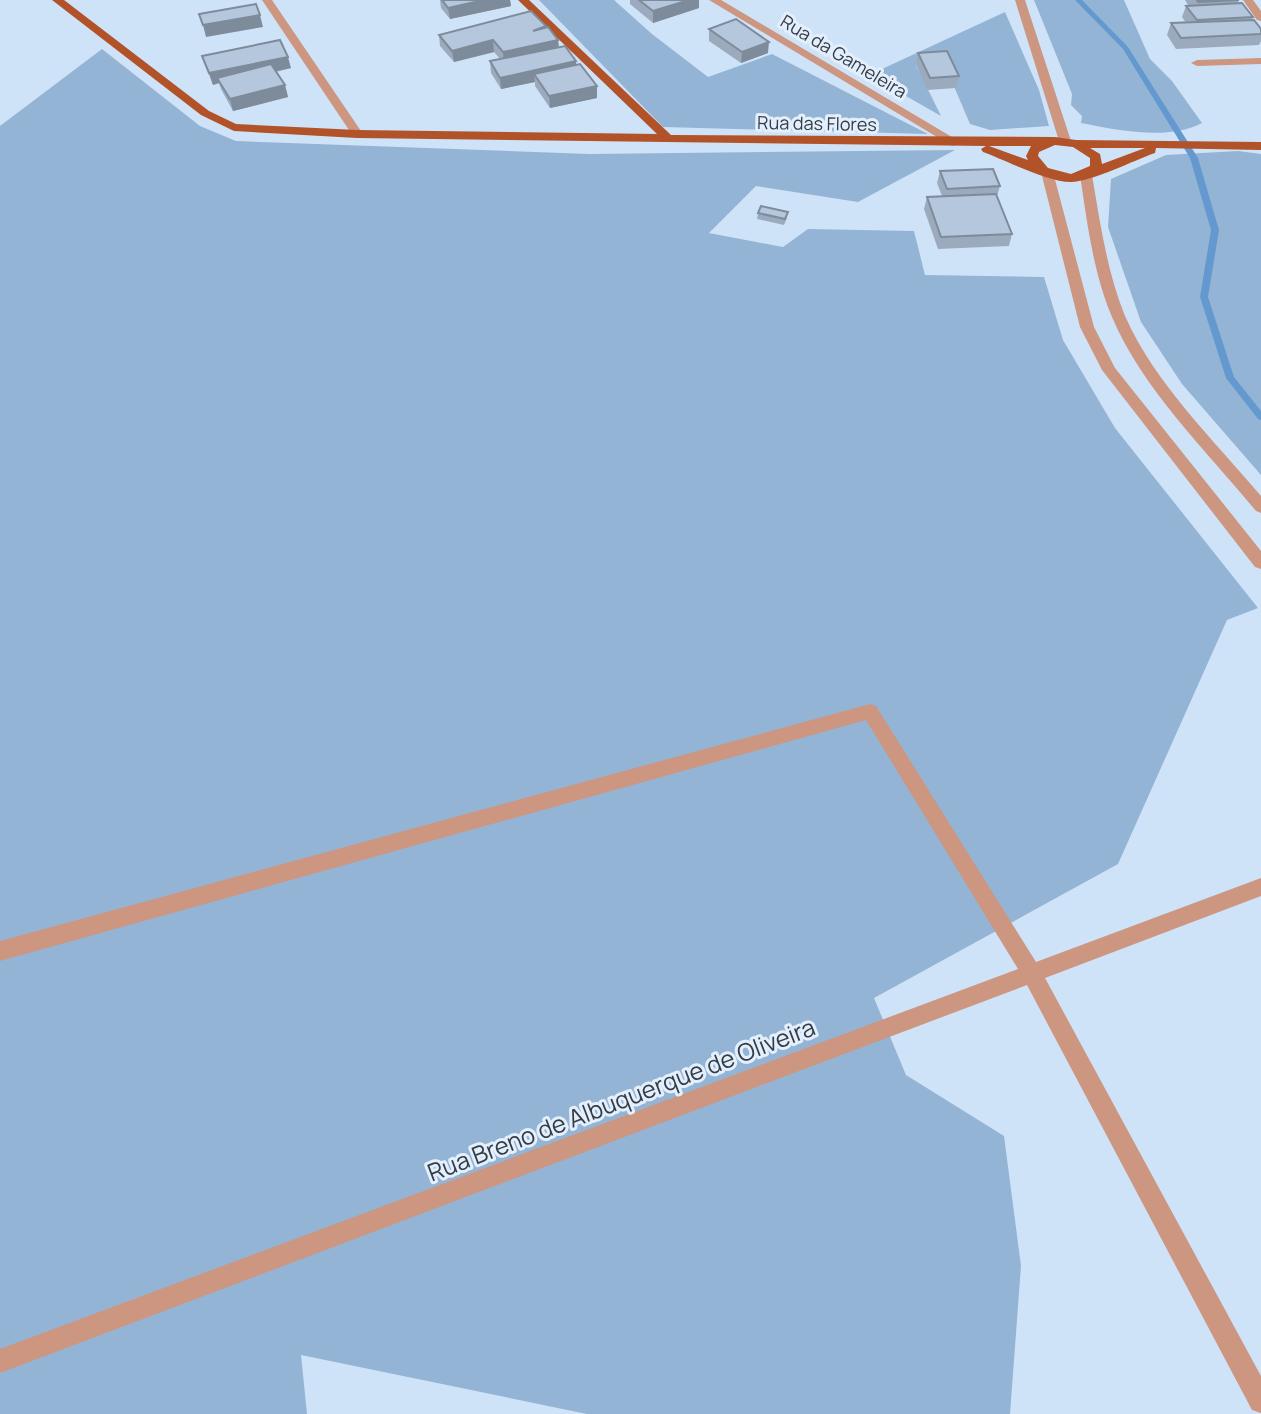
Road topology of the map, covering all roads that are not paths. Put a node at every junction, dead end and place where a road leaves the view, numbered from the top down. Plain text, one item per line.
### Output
1 (57, 0) edge
2 (267, 0) edge
3 (523, 0) edge
4 (714, 0) edge
5 (1020, 0) edge
6 (1248, 0) edge
7 (1261, 18) edge
8 (1261, 61) edge
9 (1196, 63) dead end
10 (357, 134) junction
11 (667, 138) junction
12 (1045, 142) junction
13 (961, 143) junction
14 (1071, 143) junction
15 (1170, 145) junction
16 (1261, 146) edge
17 (1043, 170) junction
18 (1089, 174) junction
19 (1261, 507) edge
20 (1261, 563) edge
21 (1261, 887) edge
22 (0, 951) edge
23 (1031, 972) junction
24 (0, 1361) edge
25 (1261, 1401) edge

1 - 10 main road, Rua das Flores
2 - 10 street
3 - 11 main road
4 - 13 street, Rua da Gameleira
5 - 14 street
6 - 7 street
8 - 9 street
10 - 11 main road, Rua das Flores
11 - 13 main road, Rua das Flores
12 - 13 main road
12 - 14 main road
12 - 17 main road
13 - 17 main road
14 - 15 main road
14 - 18 main road
15 - 16 main road
15 - 18 main road
17 - 18 main road
17 - 20 street
18 - 19 street
21 - 23 street, Rua Breno de Albuquerque de Oliveira
22 - 23 street
23 - 24 street, Rua Breno de Albuquerque de Oliveira
23 - 25 street

